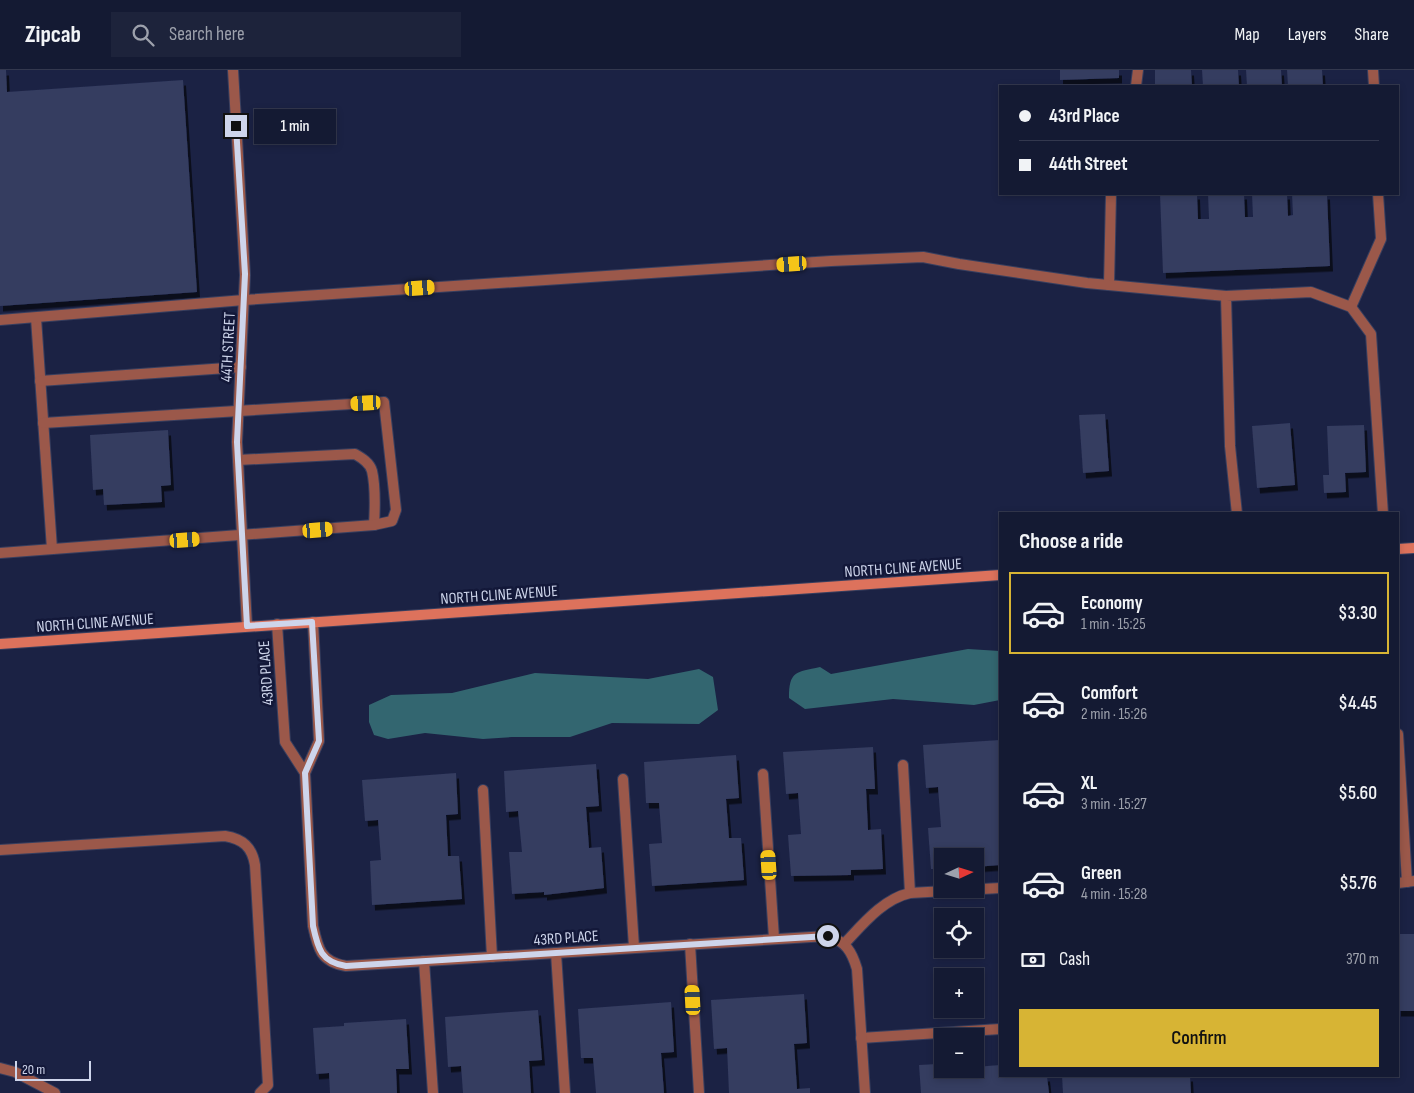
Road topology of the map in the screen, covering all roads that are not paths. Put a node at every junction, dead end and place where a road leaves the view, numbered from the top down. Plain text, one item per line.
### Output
1 (233, 70) edge
2 (1138, 70) edge
3 (1373, 70) edge
4 (1136, 85) edge
5 (1374, 85) edge
6 (1111, 195) edge
7 (1378, 195) edge
8 (1109, 285) junction
9 (1226, 296) junction
10 (244, 300) junction
11 (1351, 307) junction
12 (36, 318) junction
13 (0, 320) edge
14 (241, 367) junction
15 (40, 381) junction
16 (238, 410) junction
17 (43, 424) junction
18 (238, 460) junction
19 (1237, 512) edge
20 (1383, 512) edge
21 (374, 525) junction
22 (242, 536) junction
23 (1414, 548) edge
24 (52, 549) junction
25 (1399, 549) edge
26 (0, 553) edge
27 (999, 575) edge
28 (312, 622) junction
29 (277, 624) junction
30 (247, 626) junction
31 (0, 644) edge
32 (903, 765) dead end
33 (305, 773) junction
34 (763, 774) dead end
35 (1399, 775) edge
36 (624, 779) dead end
37 (483, 790) dead end
38 (1400, 816) edge
39 (1409, 835) edge
40 (0, 850) edge
41 (1406, 882) edge
42 (999, 888) edge
43 (910, 893) junction
44 (774, 938) junction
45 (690, 944) junction
46 (844, 944) junction
47 (634, 948) junction
48 (556, 953) junction
49 (492, 957) junction
50 (424, 961) junction
51 (999, 1029) edge
52 (862, 1038) junction
53 (0, 1068) edge
54 (55, 1093) edge
55 (260, 1093) edge
56 (433, 1093) edge
57 (565, 1093) edge
58 (698, 1093) edge
59 (865, 1093) edge

1 - 10 street, 44TH STREET
2 - 4 street
3 - 5 street
6 - 8 street
7 - 11 street
8 - 9 street
8 - 10 street
9 - 11 street
9 - 19 street
10 - 12 street
10 - 14 street, 44TH STREET
11 - 20 street
12 - 13 street
12 - 15 street
14 - 15 street
14 - 16 street, 44TH STREET
15 - 17 street
16 - 17 street
16 - 18 street, 44TH STREET
16 - 21 street
17 - 24 street
18 - 21 street
18 - 22 street, 44TH STREET
21 - 22 street
22 - 24 street
22 - 30 street, 44TH STREET
23 - 25 street
24 - 26 street
27 - 28 street, NORTH CLINE AVENUE
28 - 29 street, NORTH CLINE AVENUE
28 - 33 street, 43RD PLACE
29 - 30 street, NORTH CLINE AVENUE
29 - 33 street, 43RD PLACE
30 - 31 street, NORTH CLINE AVENUE
32 - 43 street
33 - 50 street, 43RD PLACE
34 - 44 street
35 - 38 street
36 - 47 street
37 - 49 street
38 - 39 street
39 - 41 street
40 - 55 street
42 - 43 street
43 - 46 street
44 - 45 street, 43RD PLACE
44 - 46 street, 43RD PLACE
45 - 47 street, 43RD PLACE
45 - 58 street
46 - 52 street
47 - 48 street, 43RD PLACE
48 - 49 street, 43RD PLACE
48 - 57 street
49 - 50 street, 43RD PLACE
50 - 56 street
51 - 52 street
52 - 59 street
53 - 54 street

